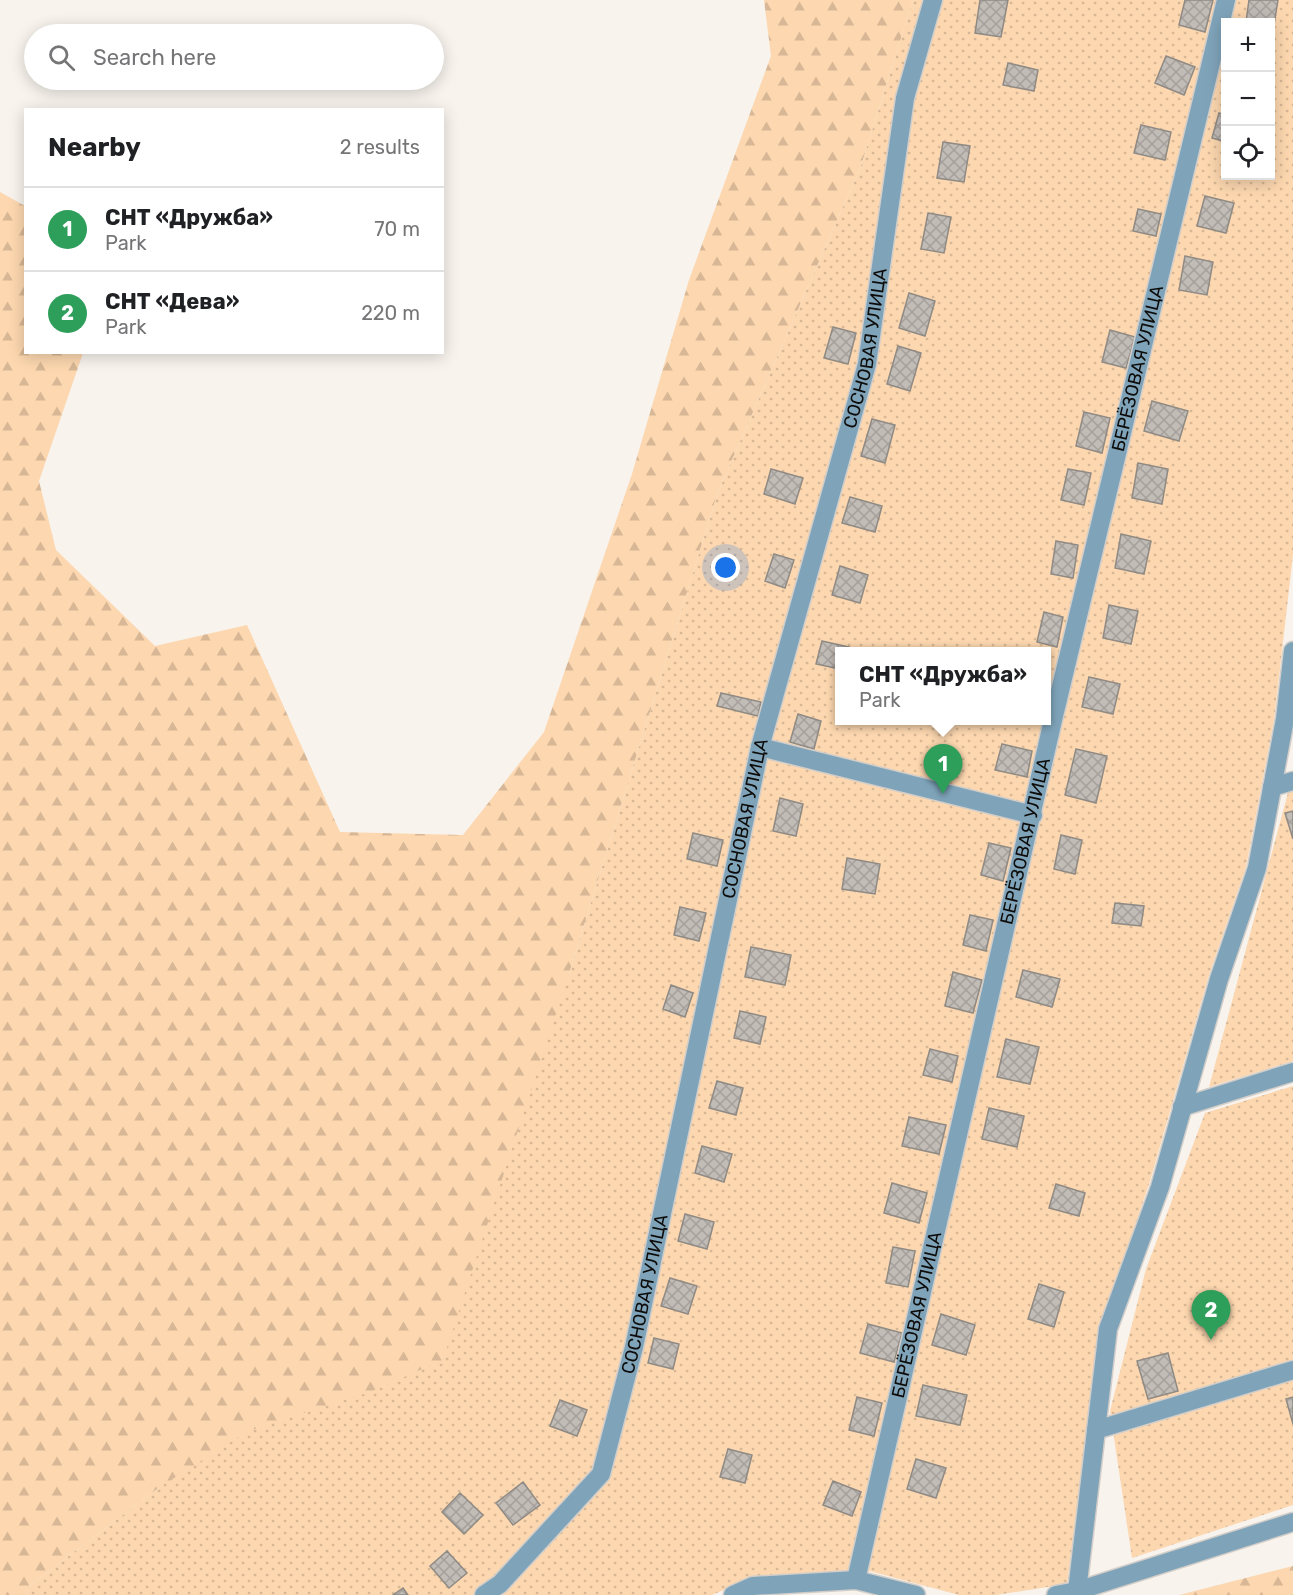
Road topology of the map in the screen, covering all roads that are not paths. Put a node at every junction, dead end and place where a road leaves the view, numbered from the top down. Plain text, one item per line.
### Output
1 (933, 0) edge
2 (1226, 0) edge
3 (1293, 651) edge
4 (760, 747) junction
5 (1293, 781) edge
6 (1272, 787) junction
7 (1034, 815) junction
8 (1293, 1072) edge
9 (1182, 1107) junction
10 (1293, 1370) edge
11 (1096, 1430) junction
12 (1293, 1522) edge
13 (856, 1580) junction
14 (1077, 1592) junction
15 (484, 1595) edge
16 (733, 1595) edge
17 (916, 1595) edge
18 (1056, 1595) edge

1 - 4 lane, СОСНОВАЯ УЛИЦА
2 - 7 lane, БЕРЁЗОВАЯ УЛИЦА
3 - 6 lane
4 - 7 lane
4 - 15 lane, СОСНОВАЯ УЛИЦА
5 - 6 lane
6 - 9 lane
7 - 13 lane, БЕРЁЗОВАЯ УЛИЦА
8 - 9 lane
9 - 11 lane
10 - 11 lane
11 - 14 lane
12 - 14 lane
13 - 16 lane
13 - 17 lane
14 - 18 lane

